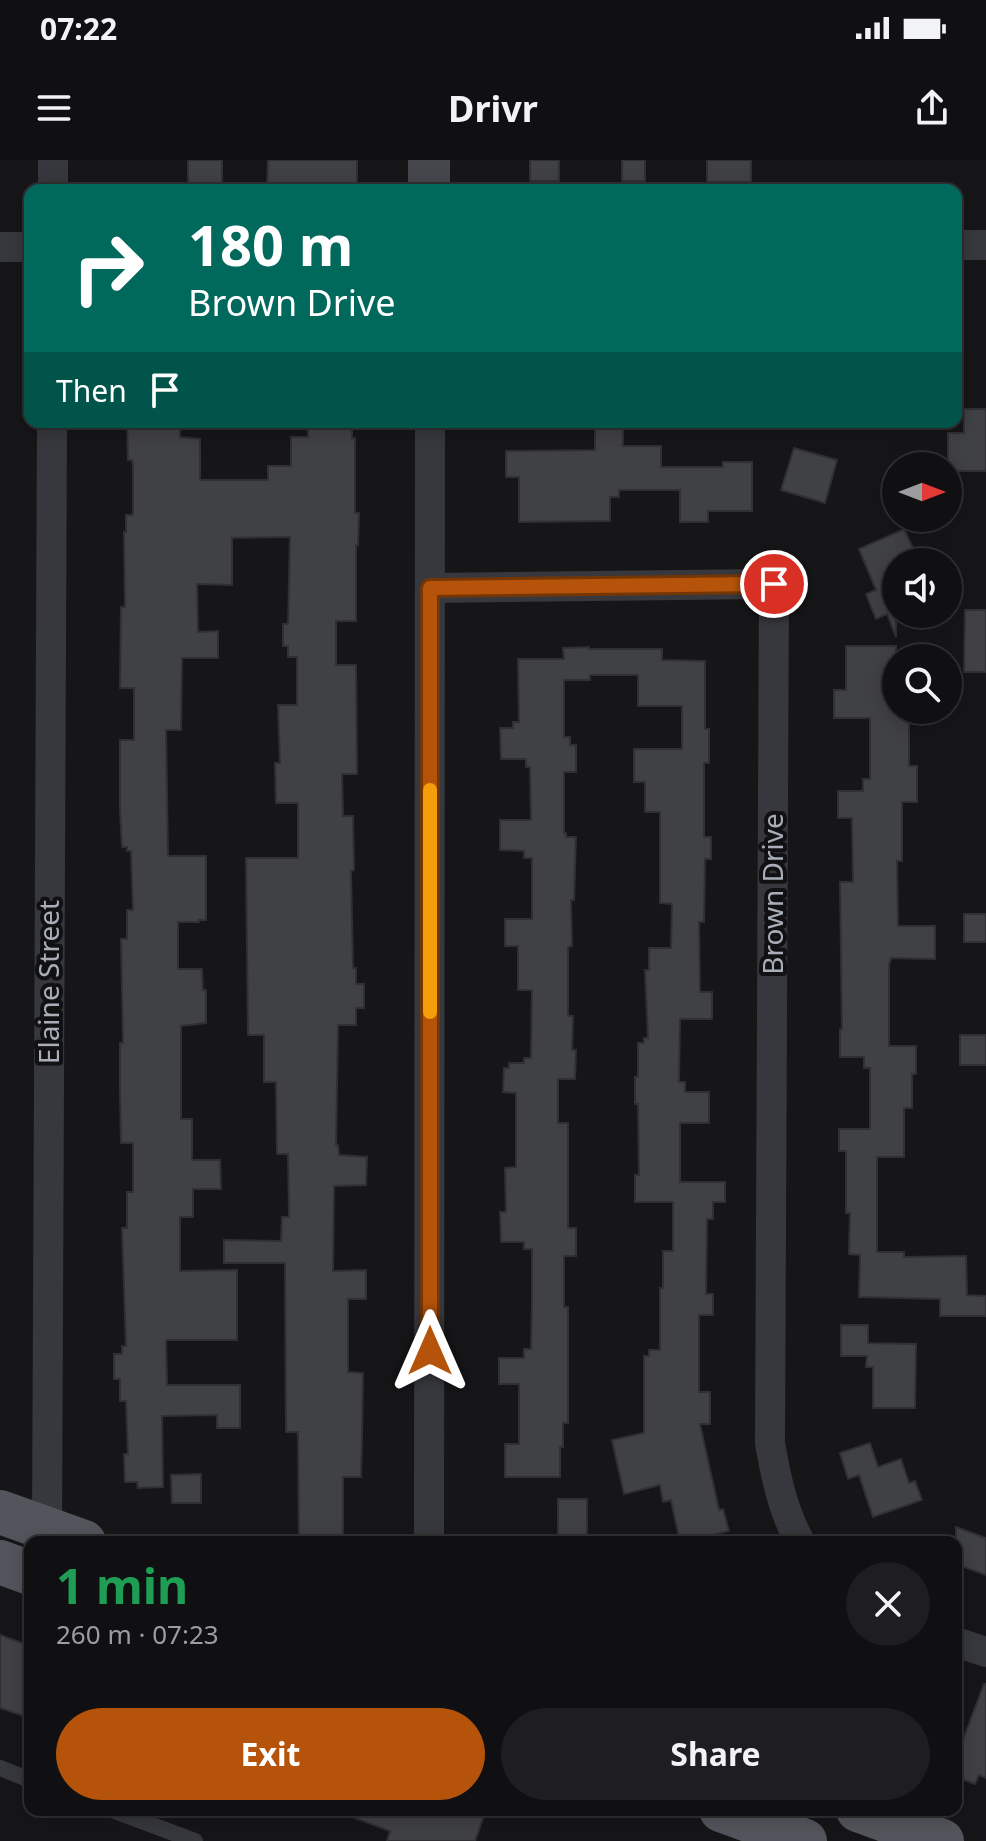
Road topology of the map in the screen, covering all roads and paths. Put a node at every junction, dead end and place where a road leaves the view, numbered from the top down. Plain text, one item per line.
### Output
1 (53, 160) edge
2 (429, 160) edge
3 (53, 184) edge
4 (429, 184) edge
5 (962, 245) edge
6 (986, 245) edge
7 (0, 247) edge
8 (24, 247) edge
9 (52, 428) edge
10 (430, 428) edge
11 (430, 588) junction
12 (0, 1512) edge
13 (54, 1536) edge
14 (58, 1536) edge
15 (429, 1536) edge
16 (797, 1536) edge
17 (0, 1562) edge
18 (24, 1571) edge
19 (962, 1644) edge
20 (986, 1652) edge
21 (0, 1768) edge
22 (24, 1778) edge
23 (128, 1816) edge
24 (737, 1816) edge
25 (874, 1816) edge
26 (195, 1841) edge
27 (805, 1841) edge
28 (942, 1841) edge

1 - 3 street
2 - 4 street
5 - 6 street
7 - 8 street
9 - 14 street, Elaine Street
10 - 11 street
11 - 15 street
11 - 16 street, Brown Drive
12 - 13 main road
17 - 18 main road
19 - 20 street
21 - 22 lane
23 - 26 lane
24 - 27 main road
25 - 28 main road

